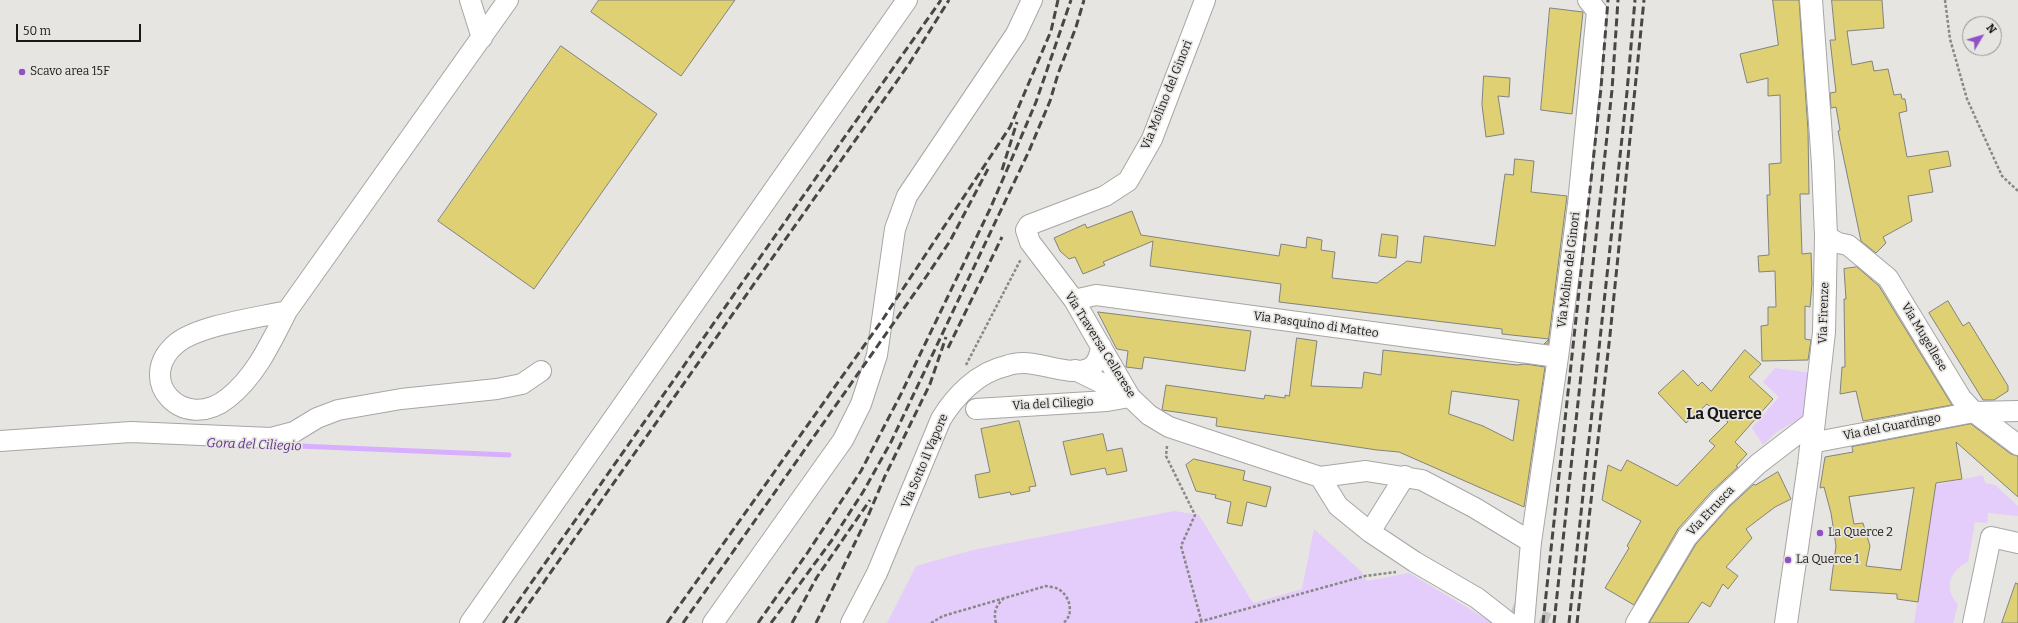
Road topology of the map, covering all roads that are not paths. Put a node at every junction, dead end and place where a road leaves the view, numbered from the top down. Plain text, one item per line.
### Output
1 (470, 0) edge
2 (508, 0) edge
3 (907, 0) edge
4 (1032, 0) edge
5 (1205, 0) edge
6 (1588, 0) edge
7 (1812, 0) edge
8 (482, 38) junction
9 (1826, 236) junction
10 (1030, 242) joint
11 (1074, 300) junction
12 (288, 311) junction
13 (1101, 346) junction
14 (1558, 357) junction
15 (1075, 370) junction
16 (541, 371) dead end
17 (1130, 397) junction
18 (976, 409) dead end
19 (2018, 411) edge
20 (1974, 412) junction
21 (1814, 421) junction
22 (0, 440) edge
23 (1811, 443) junction
24 (2018, 445) edge
25 (1405, 476) junction
26 (1320, 477) junction
27 (1370, 532) junction
28 (1531, 542) junction
29 (2018, 543) edge
30 (1664, 573) junction
31 (1515, 618) edge
32 (470, 623) edge
33 (713, 623) edge
34 (851, 623) edge
35 (1631, 623) edge
36 (1636, 623) edge
37 (1786, 623) edge
38 (1973, 623) edge

1 - 8 street
2 - 8 street
3 - 32 street
4 - 33 street
5 - 10 street, Via Molino del Ginori
6 - 14 street, Via Molino del Ginori
7 - 9 main road, Via Firenze
8 - 12 street
9 - 20 street, Via Mugellese
9 - 21 main road, Via Firenze
10 - 11 street, Via Traversa Cellerese
11 - 13 street, Via Traversa Cellerese
11 - 14 street, Via Pasquino di Matteo
12 - 12 street
13 - 15 street, Via Sotto il Vapore
13 - 17 street, Via Traversa Cellerese
14 - 28 street, Via Molino del Ginori
15 - 17 street, Via Sotto il Vapore
15 - 34 street, Via Sotto il Vapore
16 - 22 street
17 - 18 street, Via del Ciliegio
17 - 26 street, Via Traversa Cellerese
19 - 20 street, Via del Guardingo
20 - 23 street, Via del Guardingo
20 - 24 street, Via Mugellese
21 - 23 main road, Via Firenze
21 - 30 street, Via Etrusca
23 - 37 main road, Via Firenze
25 - 26 street, Via Traversa Cellerese
25 - 27 street
25 - 28 street, Via Traversa Cellerese
26 - 27 street
27 - 31 street
28 - 31 street, Via Molino del Ginori
29 - 38 street
30 - 35 street
30 - 36 street, Via Etrusca

